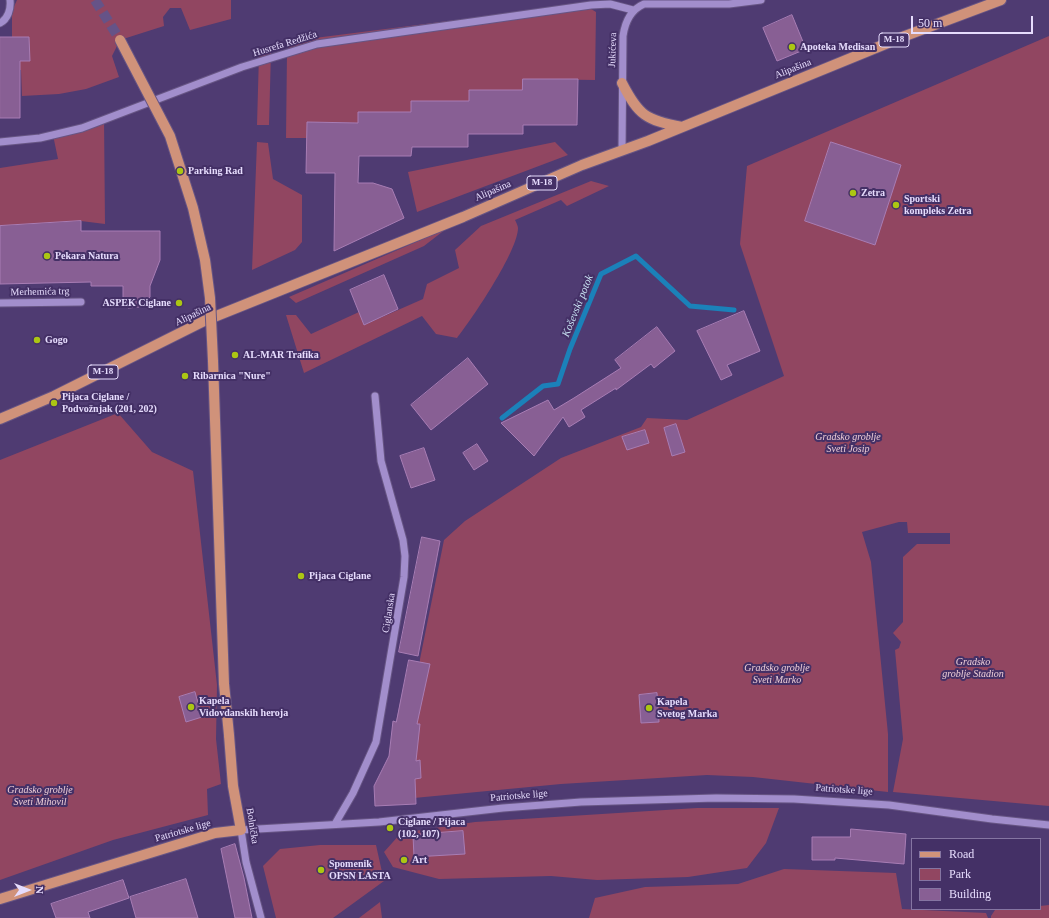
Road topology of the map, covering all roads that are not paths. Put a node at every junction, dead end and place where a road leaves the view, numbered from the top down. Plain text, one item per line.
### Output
1 (10, 0) edge
2 (761, 0) edge
3 (1001, 0) edge
4 (633, 10) junction
5 (0, 23) edge
6 (120, 40) tunnel mouth
7 (622, 83) junction
8 (682, 127) junction
9 (0, 142) edge
10 (622, 151) junction
11 (80, 302) dead end
12 (0, 303) edge
13 (375, 396) dead end
14 (0, 419) edge
15 (335, 824) junction
16 (1049, 825) edge
17 (241, 830) junction
18 (0, 899) edge
19 (261, 918) edge

1 - 5 street
2 - 4 street
3 - 8 main road, Alipašina / M-18
4 - 7 street, Jukićeva
4 - 9 street, Husrefa Redžića
6 - 17 main road, Bolnička, bridge
7 - 8 main road
7 - 10 street, Jukićeva
8 - 10 main road, Alipašina / M-18
10 - 14 main road, Alipašina / M-18
11 - 12 street, Merhemića trg
13 - 15 street, Ciglanska
15 - 16 street, Patriotske lige
15 - 17 street, Patriotske lige
17 - 18 main road, Patriotske lige
17 - 19 street, Bolnička

